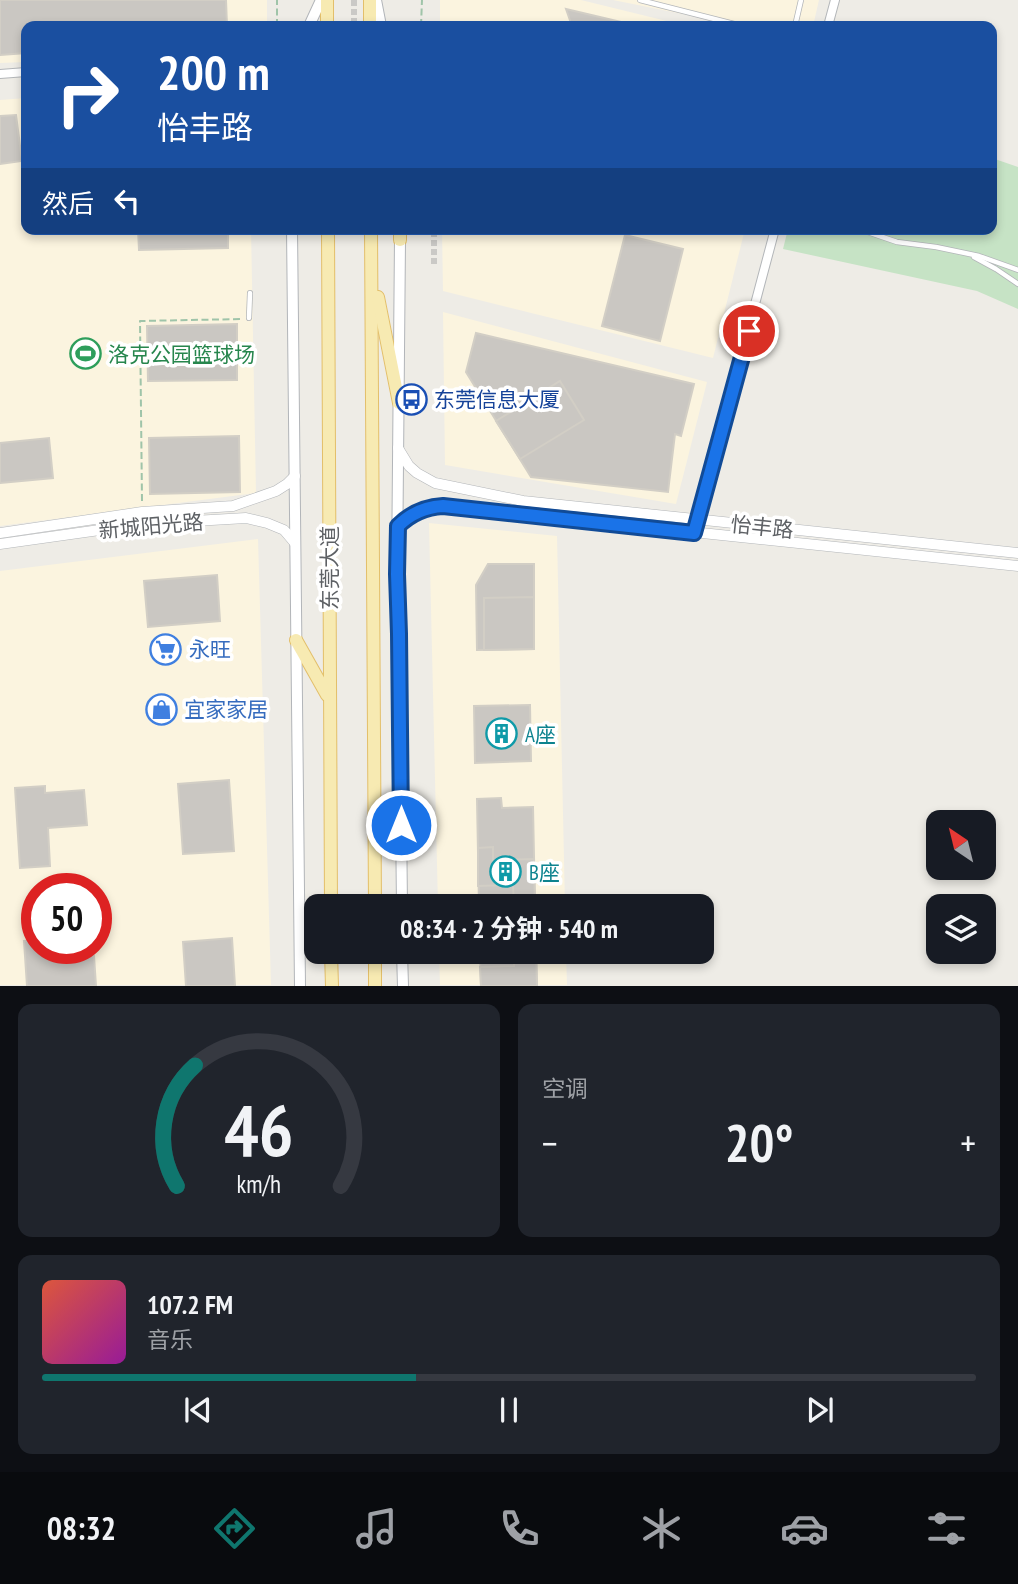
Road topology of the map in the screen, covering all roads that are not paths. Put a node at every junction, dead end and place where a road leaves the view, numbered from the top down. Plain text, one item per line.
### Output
1 (321, 0) edge
2 (327, 0) edge
3 (370, 0) edge
4 (376, 0) edge
5 (640, 0) edge
6 (801, 0) edge
7 (835, 0) edge
8 (311, 21) edge
9 (327, 21) edge
10 (370, 21) edge
11 (380, 21) edge
12 (722, 21) edge
13 (796, 21) edge
14 (829, 21) edge
15 (21, 72) edge
16 (0, 74) edge
17 (292, 235) edge
18 (328, 235) edge
19 (371, 235) edge
20 (400, 235) edge
21 (773, 235) edge
22 (873, 235) edge
23 (961, 253) junction
24 (372, 262) junction
25 (1018, 270) edge
26 (1018, 284) edge
27 (250, 293) dead end
28 (249, 318) road end
29 (399, 402) junction
30 (398, 448) junction
31 (295, 476) junction
32 (697, 520) junction
33 (398, 526) junction
34 (0, 533) edge
35 (694, 533) junction
36 (295, 543) junction
37 (0, 544) edge
38 (1018, 553) edge
39 (1018, 566) edge
40 (296, 640) junction
41 (329, 697) junction
42 (331, 894) edge
43 (375, 894) edge
44 (402, 894) edge
45 (331, 964) edge
46 (375, 964) edge
47 (402, 964) edge
48 (300, 985) edge
49 (332, 985) edge
50 (375, 985) edge
51 (403, 985) edge

1 - 8 main road
2 - 9 main road
3 - 10 main road
4 - 11 main road
5 - 12 lane
6 - 13 lane
7 - 14 street
15 - 16 street
17 - 31 main road
18 - 41 main road, 东莞大道
19 - 24 main road
20 - 29 main road
21 - 32 street
22 - 23 lane
23 - 25 lane
23 - 26 lane
24 - 29 main road
24 - 43 main road
27 - 28 lane
29 - 30 main road
30 - 32 street, 怡丰路
30 - 33 main road
31 - 34 street, 新城阳光路
31 - 36 main road
32 - 35 street
32 - 38 street, 怡丰路
33 - 35 street, 怡丰路
33 - 44 main road
35 - 39 street, 怡丰路
36 - 37 street, 新城阳光路
36 - 40 main road
40 - 41 main road
40 - 48 main road
41 - 42 main road, 东莞大道
45 - 49 main road
46 - 50 main road
47 - 51 main road

